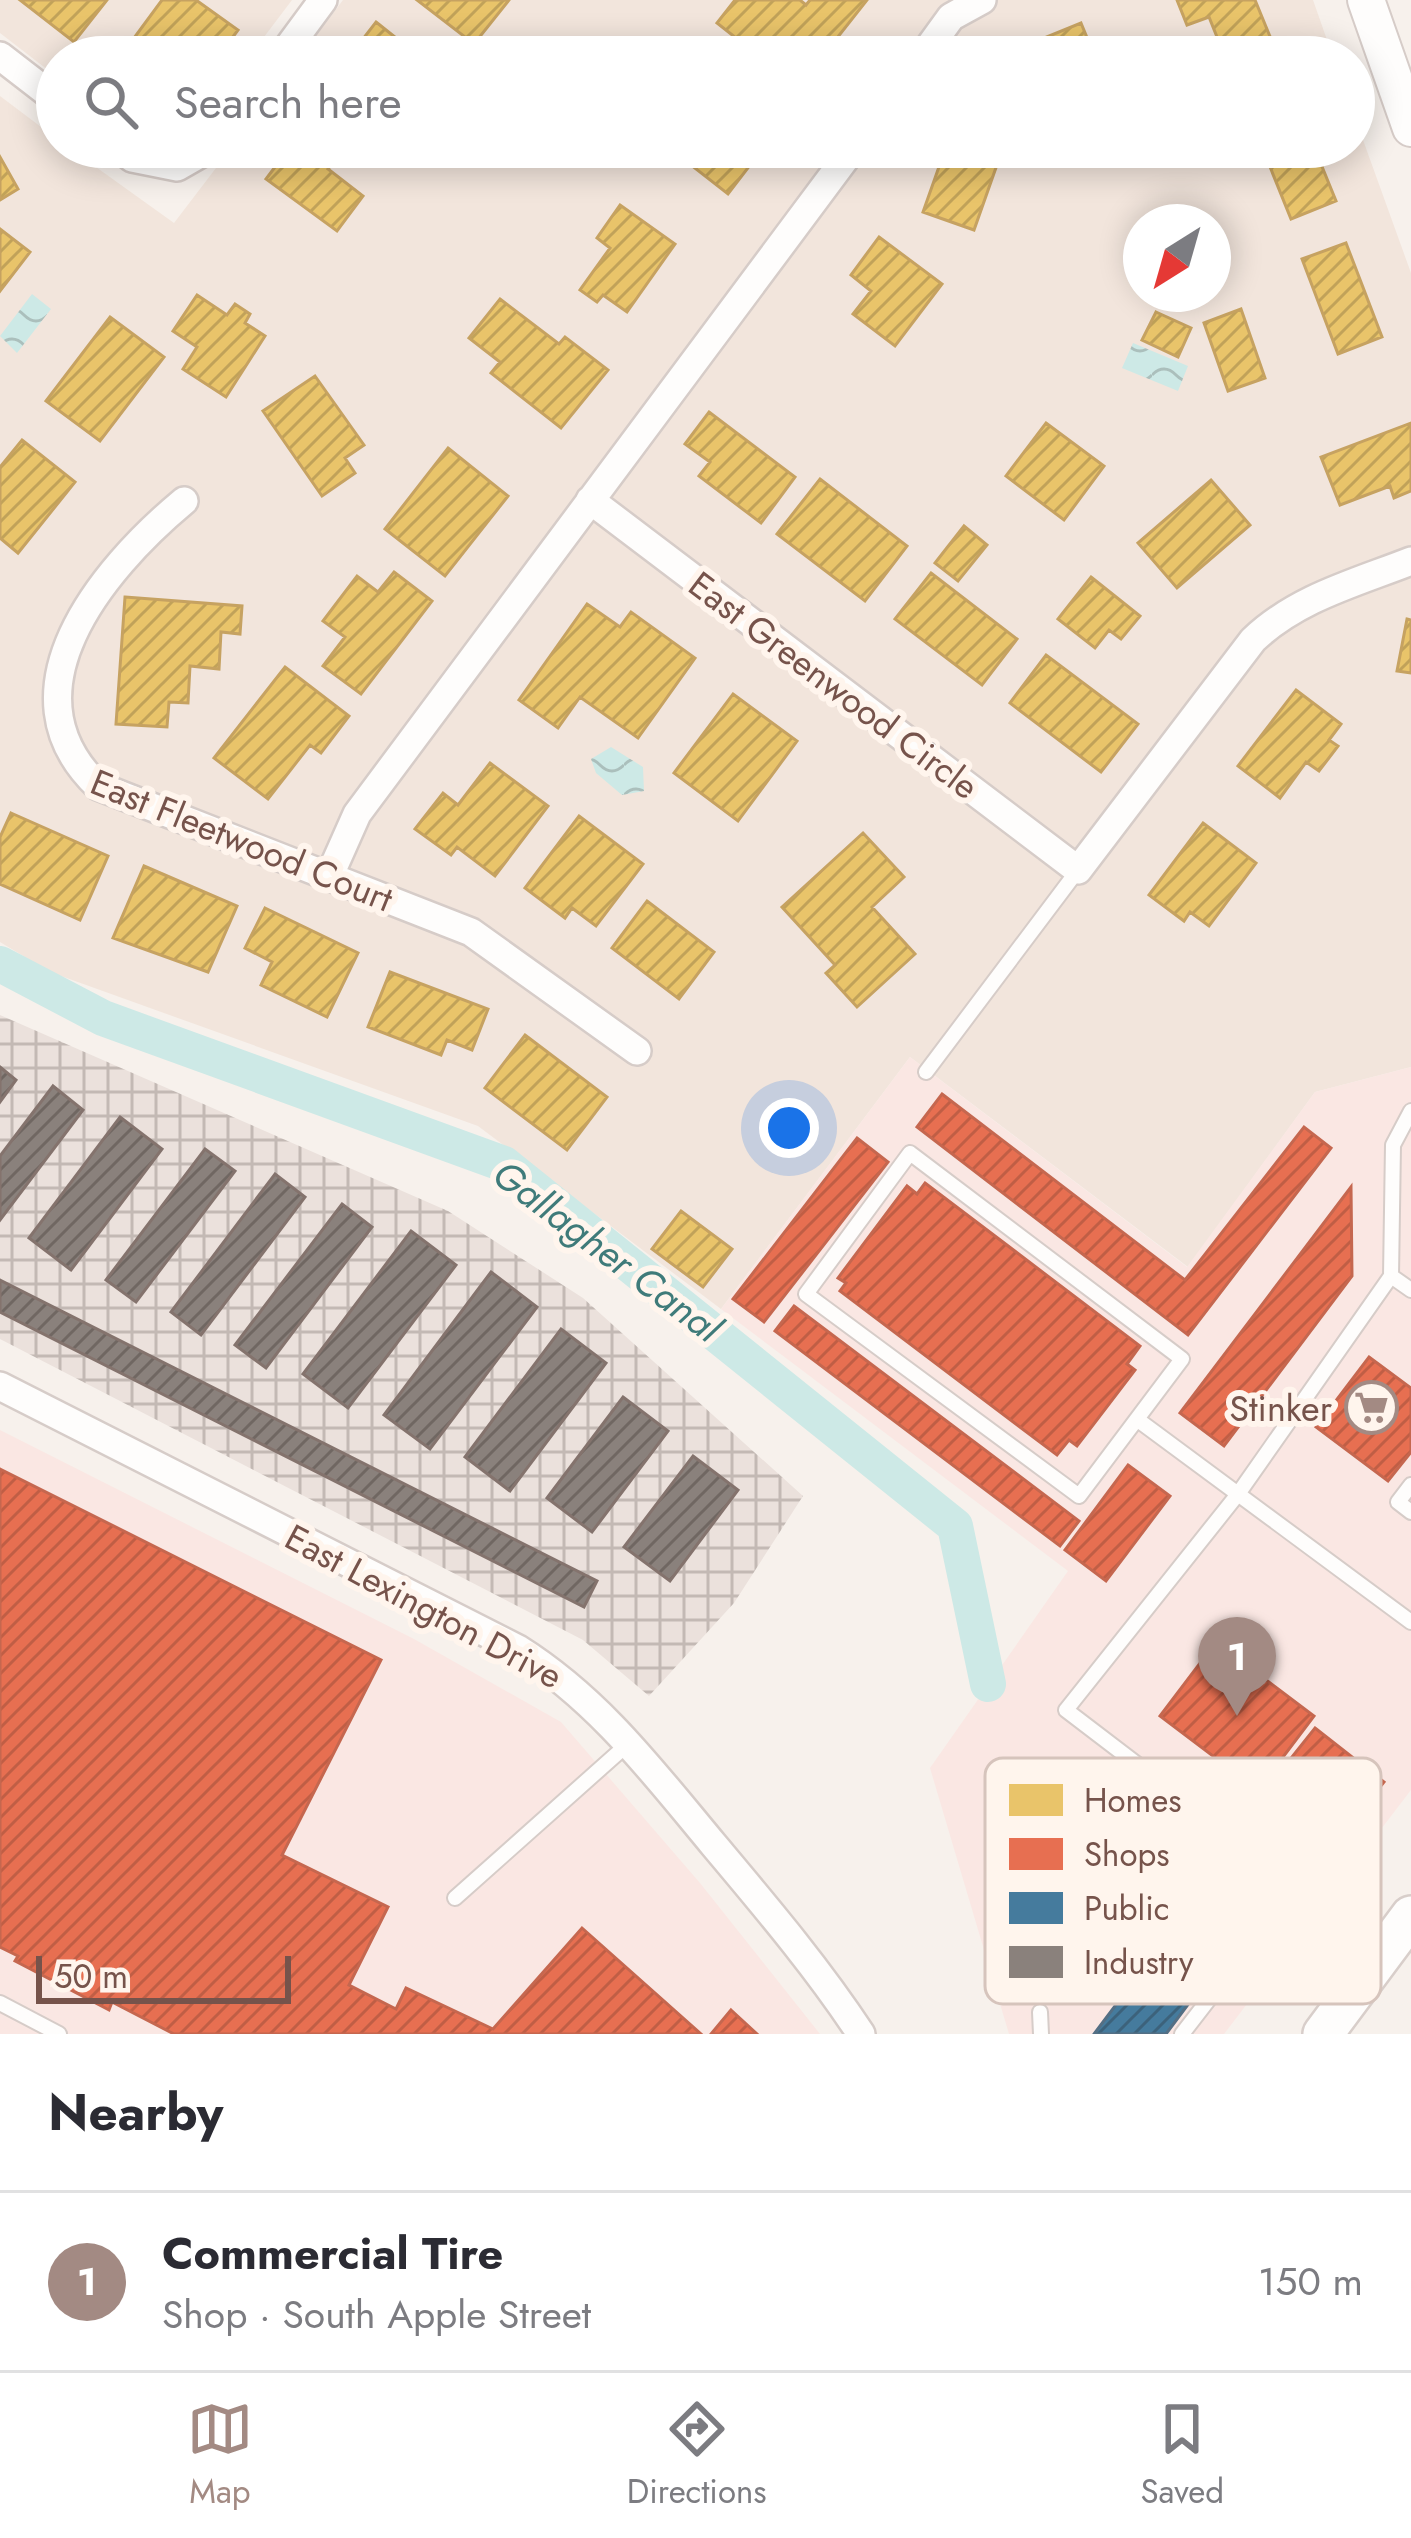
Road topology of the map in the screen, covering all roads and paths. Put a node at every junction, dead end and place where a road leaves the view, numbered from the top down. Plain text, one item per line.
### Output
1 (323, 0) edge
2 (982, 0) edge
3 (1366, 0) edge
4 (296, 36) edge
5 (937, 36) edge
6 (0, 56) edge
7 (36, 84) edge
8 (1411, 128) edge
9 (838, 168) edge
10 (590, 500) junction
11 (184, 501) dead end
12 (1411, 561) edge
13 (1078, 871) junction
14 (328, 877) junction
15 (638, 1052) dead end
16 (926, 1072) dead end
17 (1411, 1111) edge
18 (1411, 1226) edge
19 (1392, 1232) junction
20 (1391, 1276) junction
21 (1411, 1290) edge
22 (0, 1386) edge
23 (1138, 1420) junction
24 (1411, 1485) edge
25 (1238, 1494) junction
26 (1411, 1512) edge
27 (1408, 1613) edge
28 (629, 1743) junction
29 (1129, 1758) edge
30 (455, 1898) dead end
31 (1411, 1916) edge
32 (1381, 1951) edge
33 (1384, 1953) junction
34 (1381, 1957) edge
35 (0, 2003) edge
36 (1205, 2004) edge
37 (1346, 2004) edge
38 (1040, 2012) dead end
39 (59, 2034) edge
40 (861, 2034) edge
41 (1040, 2034) edge
42 (1181, 2034) edge
43 (1323, 2034) edge

1 - 4 street
2 - 5 street
3 - 8 street
6 - 7 street
9 - 10 street
10 - 13 street, East Greenwood Circle
10 - 14 street
11 - 14 street, East Fleetwood Court
12 - 13 street
13 - 16 lane
14 - 15 street, East Fleetwood Court
17 - 19 lane
18 - 19 lane
19 - 20 lane
20 - 21 lane
20 - 25 lane
22 - 28 street, East Lexington Drive
23 - 23 lane
23 - 25 lane
24 - 26 lane
25 - 27 lane
25 - 29 lane
28 - 30 lane
28 - 40 street, East Lexington Drive
31 - 33 main road
32 - 33 lane
33 - 34 main road
35 - 39 lane
36 - 42 lane
37 - 43 main road
38 - 41 lane

